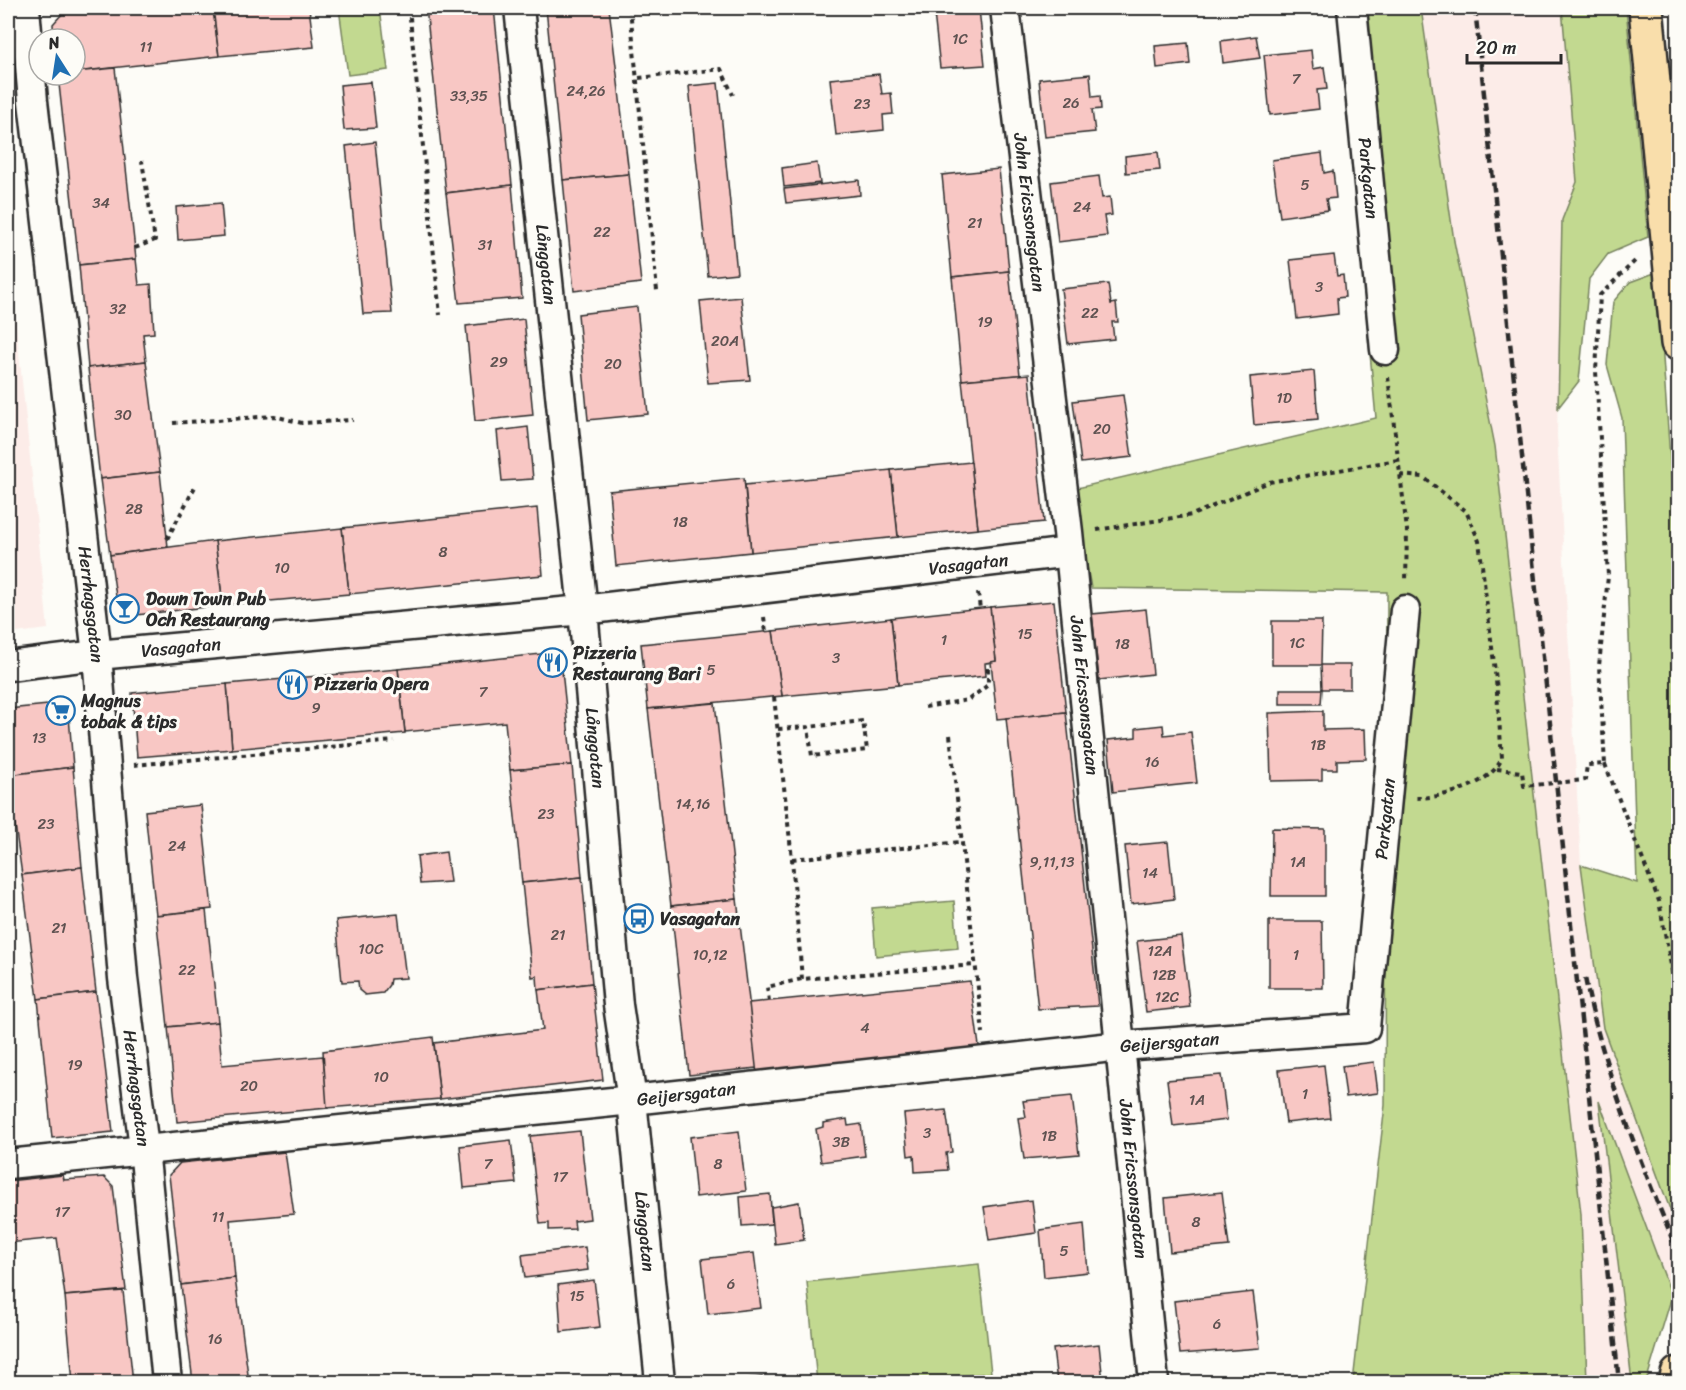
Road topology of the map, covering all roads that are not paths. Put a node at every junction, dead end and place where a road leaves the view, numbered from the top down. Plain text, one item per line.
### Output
1 (25, 8) edge
2 (519, 8) edge
3 (1005, 8) edge
4 (1352, 8) edge
5 (1646, 8) edge
6 (1668, 8) edge
7 (1678, 113) edge
8 (1678, 342) edge
9 (1385, 350) road end
10 (1069, 542) junction
11 (583, 609) junction
12 (1405, 610) road end
13 (97, 655) junction
14 (8, 666) edge
15 (1365, 1028) joint
16 (1121, 1046) junction
17 (632, 1100) junction
18 (144, 1148) junction
19 (8, 1164) edge
20 (1678, 1374) edge
21 (167, 1383) edge
22 (660, 1383) edge
23 (1154, 1383) edge
24 (1676, 1383) edge

1 - 13 street, Herrhagsgatan
2 - 11 street, Långgatan
3 - 10 street, John Ericssonsgatan
4 - 9 street, Parkgatan
5 - 8 main road
6 - 7 main road
10 - 11 street, Vasagatan
10 - 16 street, John Ericssonsgatan
11 - 13 street, Vasagatan
11 - 17 street, Långgatan
12 - 15 street, Parkgatan
13 - 14 street, Vasagatan
13 - 18 street, Herrhagsgatan
15 - 16 street, Geijersgatan
16 - 17 street, Geijersgatan
16 - 23 street, John Ericssonsgatan
17 - 18 street, Geijersgatan
17 - 22 street, Långgatan
18 - 19 street, Geijersgatan
18 - 21 street, Herrhagsgatan
20 - 24 main road

